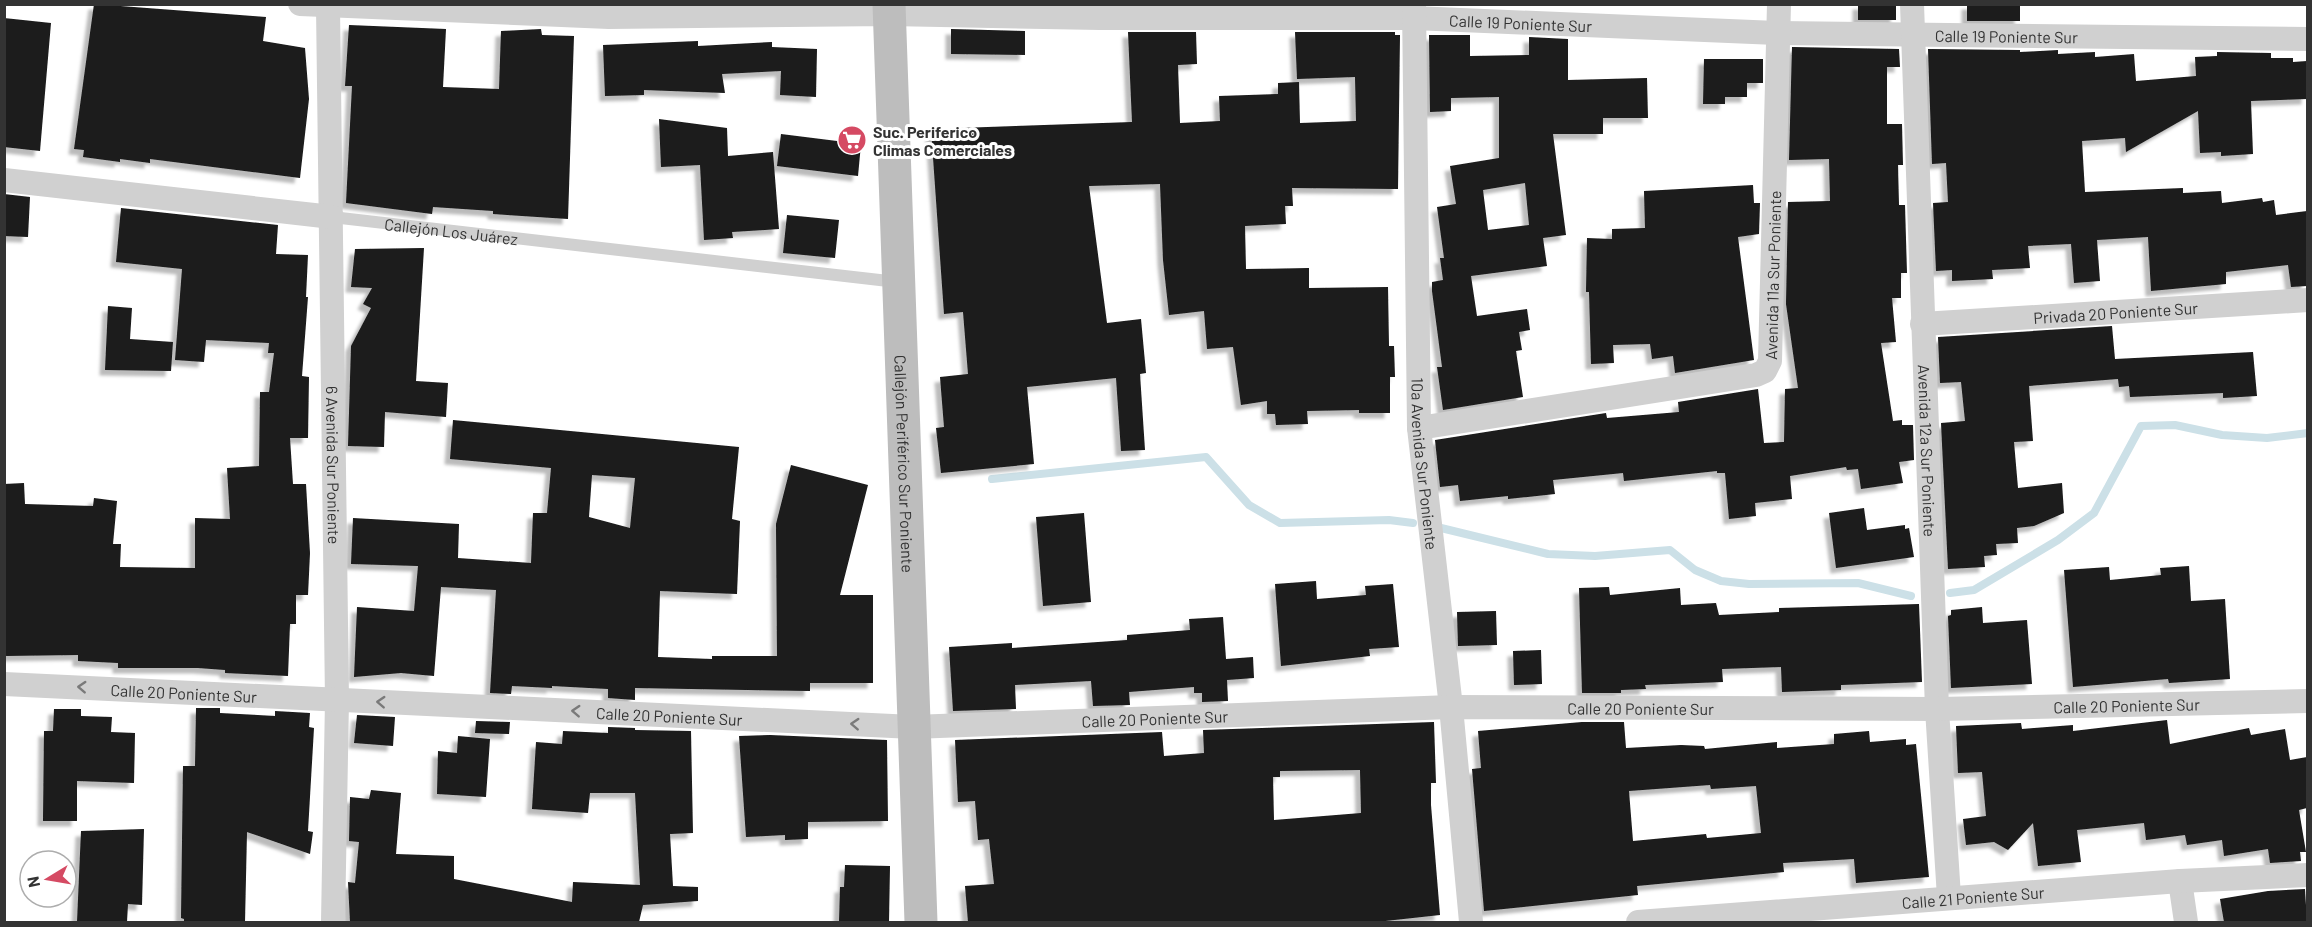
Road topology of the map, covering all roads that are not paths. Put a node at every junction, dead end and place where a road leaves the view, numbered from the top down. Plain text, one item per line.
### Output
1 (300, 4) edge
2 (1779, 4) edge
3 (1912, 4) edge
4 (328, 7) junction
5 (889, 9) edge
6 (1414, 11) edge
7 (1777, 33) junction
8 (1912, 35) junction
9 (2307, 39) edge
10 (4, 180) edge
11 (332, 217) junction
12 (898, 282) junction
13 (2307, 300) edge
14 (1922, 324) junction
15 (1419, 428) junction
16 (4, 684) edge
17 (337, 700) junction
18 (2307, 701) edge
19 (1451, 707) junction
20 (1936, 709) junction
21 (913, 727) junction
22 (2307, 875) edge
23 (2180, 880) junction
24 (1949, 897) junction
25 (333, 922) edge
26 (921, 922) edge
27 (1471, 922) edge
28 (1638, 922) edge
29 (2186, 922) edge

1 - 4 street, Calle 19 Poniente Sur
2 - 7 street, Avenida 11a Sur Poniente
3 - 8 street, Avenida 12a Sur Poniente
4 - 5 street, Calle 19 Poniente Sur
4 - 11 street, 6 Avenida Sur Poniente
5 - 6 street, Calle 19 Poniente Sur
5 - 12 main road, Callejón Periférico Sur Poniente
6 - 7 street, Calle 19 Poniente Sur
6 - 15 street, 10a Avenida Sur Poniente
7 - 8 street, Calle 19 Poniente Sur
7 - 15 street, Avenida 11a Sur Poniente
8 - 9 street, Calle 19 Poniente Sur
8 - 14 street, Avenida 12a Sur Poniente
10 - 11 street, Callejón Los Juárez
11 - 12 lane, Callejón Los Juárez
11 - 17 street, 6 Avenida Sur Poniente
12 - 21 main road, Callejón Periférico Sur Poniente
13 - 14 street, Privada 20 Poniente Sur
14 - 20 street, Avenida 12a Sur Poniente
15 - 19 street, 10a Avenida Sur Poniente
17 -> 16 street, Calle 20 Poniente Sur
21 -> 17 street, Calle 20 Poniente Sur
17 - 25 street, 6 Avenida Sur Poniente
18 - 20 street, Calle 20 Poniente Sur
19 - 20 street, Calle 20 Poniente Sur
19 - 21 street, Calle 20 Poniente Sur
19 - 27 street, 10a Avenida Sur Poniente
20 - 24 street, Avenida 12a Sur Poniente
21 - 26 main road, Callejón Periférico Sur Poniente
22 - 23 street, Calle 21 Poniente Sur
23 - 24 street, Calle 21 Poniente Sur
23 - 29 street
24 - 28 street, Calle 21 Poniente Sur

